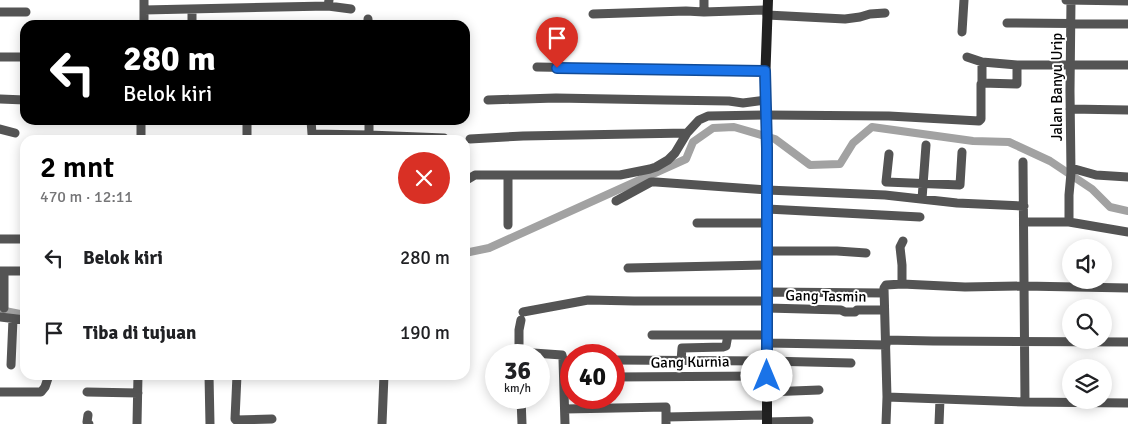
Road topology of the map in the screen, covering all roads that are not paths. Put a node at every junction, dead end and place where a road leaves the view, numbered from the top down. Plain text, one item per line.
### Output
1 (144, 0) edge
2 (704, 0) edge
3 (964, 0) edge
4 (1066, 0) edge
5 (1071, 0) edge
6 (1128, 1) edge
7 (328, 3) edge
8 (767, 8) edge
9 (192, 9) junction
10 (144, 10) junction
11 (351, 10) dead end
12 (0, 12) edge
13 (26, 12) dead end
14 (704, 12) junction
15 (593, 14) dead end
16 (885, 14) dead end
17 (144, 20) edge
18 (192, 20) edge
19 (1007, 23) dead end
20 (1070, 24) junction
21 (1128, 24) edge
22 (962, 32) dead end
23 (0, 57) edge
24 (20, 57) edge
25 (968, 57) dead end
26 (982, 62) junction
27 (1017, 65) junction
28 (1070, 65) junction
29 (1128, 65) edge
30 (537, 67) dead end
31 (765, 71) junction
32 (982, 83) junction
33 (0, 99) edge
34 (20, 100) edge
35 (488, 100) dead end
36 (766, 100) junction
37 (1070, 109) junction
38 (1128, 110) edge
39 (766, 115) junction
40 (369, 125) edge
41 (0, 129) edge
42 (15, 133) dead end
43 (687, 133) junction
44 (369, 135) edge
45 (470, 139) dead end
46 (926, 145) dead end
47 (962, 152) dead end
48 (889, 154) dead end
49 (1023, 162) dead end
50 (508, 175) junction
51 (1071, 175) junction
52 (470, 178) edge
53 (1128, 178) edge
54 (886, 182) junction
55 (923, 183) junction
56 (767, 190) junction
57 (885, 195) junction
58 (922, 199) junction
59 (616, 201) dead end
60 (1024, 206) junction
61 (767, 209) junction
62 (920, 217) dead end
63 (1024, 222) junction
64 (1069, 222) junction
65 (697, 223) dead end
66 (767, 223) junction
67 (508, 225) dead end
68 (1128, 232) edge
69 (0, 239) edge
70 (20, 239) edge
71 (903, 241) dead end
72 (767, 251) junction
73 (866, 253) dead end
74 (767, 265) junction
75 (628, 268) dead end
76 (2, 271) edge
77 (20, 271) edge
78 (902, 284) junction
79 (1024, 286) junction
80 (1128, 288) edge
81 (884, 293) junction
82 (767, 301) junction
83 (884, 310) junction
84 (2, 313) edge
85 (13, 319) junction
86 (20, 320) edge
87 (652, 335) dead end
88 (728, 335) junction
89 (767, 339) junction
90 (1024, 341) junction
91 (1128, 342) edge
92 (886, 343) junction
93 (519, 344) edge
94 (625, 360) edge
95 (681, 361) junction
96 (767, 361) junction
97 (851, 363) dead end
98 (11, 366) dead end
99 (767, 376) junction
100 (625, 377) edge
101 (47, 380) edge
102 (138, 380) edge
103 (209, 380) edge
104 (237, 380) edge
105 (384, 380) edge
106 (819, 390) dead end
107 (0, 392) edge
108 (87, 392) dead end
109 (767, 392) junction
110 (138, 393) junction
111 (887, 397) junction
112 (940, 399) junction
113 (1025, 402) junction
114 (1128, 404) edge
115 (625, 408) edge
116 (521, 409) edge
117 (565, 409) edge
118 (272, 419) dead end
119 (767, 420) edge
120 (666, 421) edge
121 (809, 421) dead end
122 (130, 424) edge
123 (137, 424) edge
124 (210, 424) edge
125 (382, 424) edge
126 (522, 424) edge
127 (565, 424) edge
128 (886, 424) edge
129 (939, 424) edge

1 - 10 street
2 - 14 street
3 - 22 street
4 - 5 street
5 - 6 street
5 - 20 street, Jalan Banyu Urip
7 - 9 street
7 - 11 street
8 - 14 street
8 - 16 street
8 - 31 street
9 - 10 street
9 - 18 street
10 - 17 street
12 - 13 street
14 - 15 street
19 - 20 street
20 - 21 street
20 - 28 street, Jalan Banyu Urip
23 - 24 street
25 - 26 street
26 - 27 street
26 - 32 street
27 - 28 street
27 - 32 street
28 - 29 street
28 - 37 street, Jalan Banyu Urip
30 - 31 street
31 - 36 street
32 - 39 street
33 - 34 street
35 - 36 street
36 - 39 street
37 - 38 street
37 - 51 street, Jalan Banyu Urip
39 - 43 street
39 - 56 street
40 - 44 street
41 - 42 street
43 - 45 street
43 - 50 street
46 - 55 street
47 - 55 street
48 - 54 street
49 - 60 street
50 - 52 street
50 - 67 street
51 - 53 street
51 - 64 street, Jalan Banyu Urip
54 - 55 street
54 - 57 street
55 - 58 street
56 - 57 street
56 - 59 street
56 - 61 street
57 - 58 street
58 - 60 street
60 - 63 street
61 - 62 street
61 - 66 street
63 - 64 street
63 - 79 street
64 - 68 street
65 - 66 street
66 - 72 street
69 - 70 street
71 - 78 street
72 - 73 street
72 - 74 street
74 - 75 street
74 - 82 street
76 - 77 street
76 - 84 street
78 - 79 street
78 - 81 street
79 - 80 street
79 - 90 street
81 - 82 street
81 - 83 street
82 - 83 street, Gang Tasmin
82 - 89 street
82 - 93 street
83 - 92 street
84 - 85 street
85 - 86 street
85 - 98 street
87 - 88 street
88 - 89 street
88 - 95 street
89 - 92 street
89 - 96 street
90 - 91 street
90 - 92 street
90 - 113 street
92 - 111 street
94 - 95 street
95 - 96 street
96 - 97 street
96 - 99 street
99 - 100 street, Gang Kurnia
99 - 109 street
101 - 107 street
102 - 110 street
103 - 124 street
104 - 118 street
105 - 125 street
106 - 109 street
108 - 110 street
109 - 119 street
110 - 123 street
111 - 112 street
111 - 128 street
112 - 113 street
112 - 129 street
113 - 114 street
115 - 120 street
116 - 126 street
117 - 127 street
119 - 120 street
119 - 121 street
122 - 123 street

